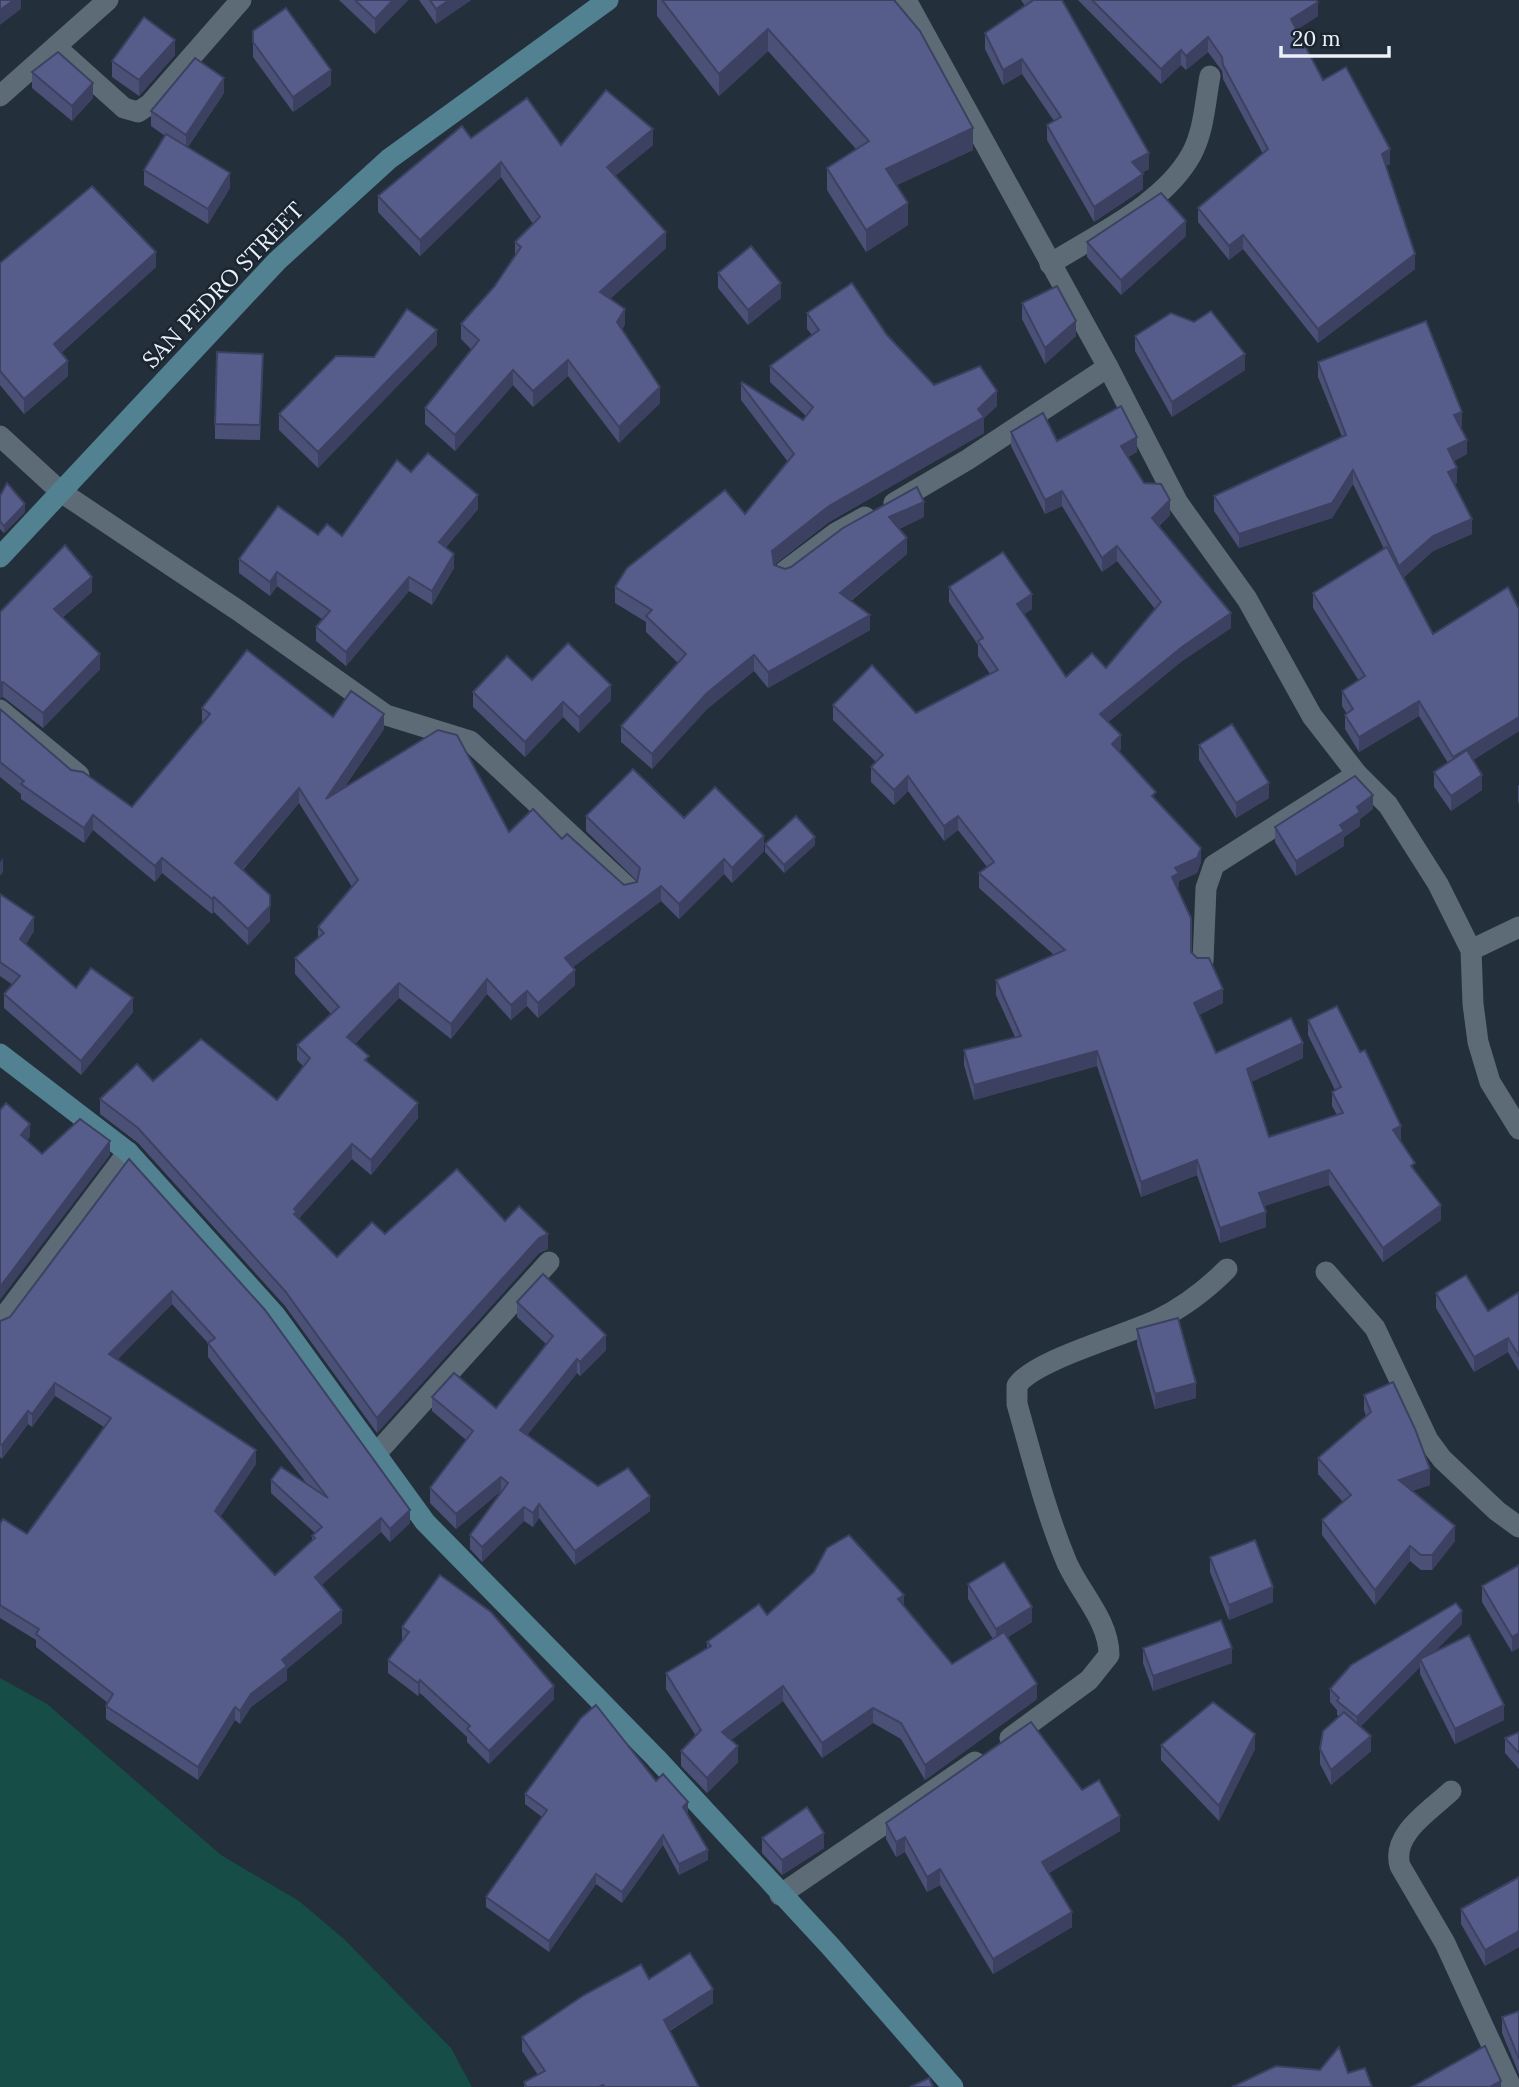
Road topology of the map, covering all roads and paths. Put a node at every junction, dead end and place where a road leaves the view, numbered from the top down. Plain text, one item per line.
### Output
1 (108, 0) edge
2 (241, 0) edge
3 (608, 0) edge
4 (906, 0) edge
5 (56, 47) junction
6 (1210, 76) dead end
7 (0, 96) edge
8 (1050, 264) junction
9 (1108, 368) junction
10 (0, 436) edge
11 (61, 492) junction
12 (0, 557) edge
13 (784, 572) edge
14 (0, 710) edge
15 (1357, 774) junction
16 (79, 775) edge
17 (628, 888) edge
18 (1519, 927) edge
19 (1472, 950) junction
20 (1203, 961) edge
21 (0, 1055) edge
22 (1519, 1129) edge
23 (128, 1152) junction
24 (549, 1262) dead end
25 (1227, 1269) dead end
26 (1326, 1272) dead end
27 (0, 1322) edge
28 (374, 1455) junction
29 (1519, 1527) edge
30 (1451, 1791) dead end
31 (780, 1895) junction
32 (953, 2087) edge
33 (1511, 2087) edge

1 - 5 street
2 - 5 street
3 - 11 street, SAN PEDRO STREET
4 - 8 street
5 - 7 street
6 - 8 street
8 - 9 street
9 - 13 street
9 - 15 street
10 - 11 street
11 - 12 street, SAN PEDRO STREET
11 - 17 street
14 - 16 street
15 - 19 street
15 - 20 street
18 - 19 street
19 - 22 street
21 - 23 street
23 - 27 street
23 - 28 street
24 - 28 street
25 - 31 street
26 - 29 street
28 - 31 street
30 - 33 street
31 - 32 street

